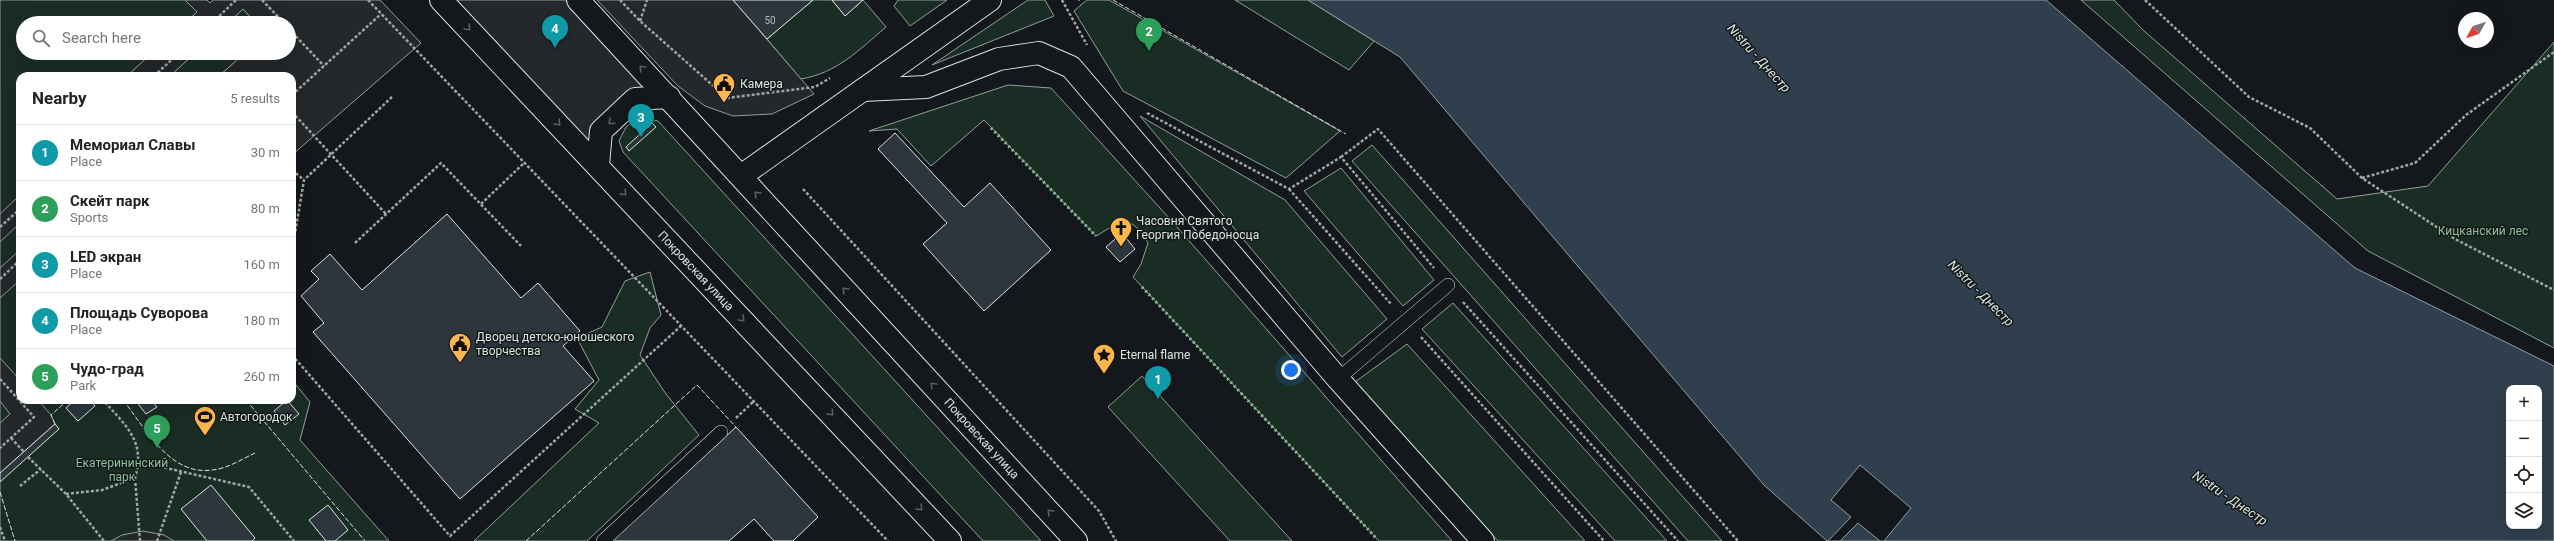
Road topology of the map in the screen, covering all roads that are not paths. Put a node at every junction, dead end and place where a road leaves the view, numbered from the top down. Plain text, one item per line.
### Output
1 (442, 0) edge
2 (578, 0) edge
3 (990, 0) edge
4 (863, 90) junction
5 (669, 97) junction
6 (598, 165) junction
7 (741, 176) junction
8 (1448, 285) road end
9 (1338, 379) junction
10 (721, 432) dead end
11 (1074, 540) edge
12 (603, 541) edge
13 (950, 541) edge
14 (1483, 541) edge

1 -> 6 main road, Покровская улица
5 -> 2 main road, Покровская улица
3 - 4 main road
4 - 7 main road
4 - 9 main road
5 -> 6 main road
5 - 7 main road, Покровская улица
6 -> 13 main road, Покровская улица
11 -> 7 main road, Покровская улица
8 - 9 lane
9 - 14 main road
10 - 12 lane

